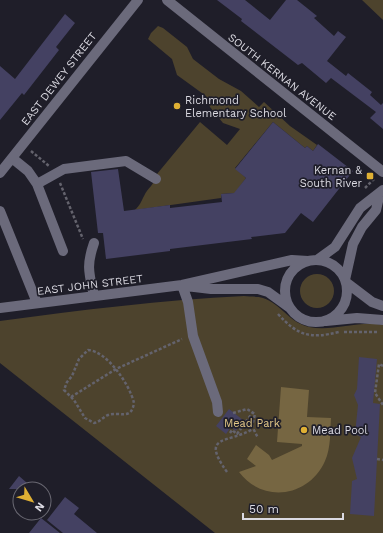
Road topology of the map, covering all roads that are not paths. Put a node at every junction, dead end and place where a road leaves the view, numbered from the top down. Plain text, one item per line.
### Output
1 (138, 0) edge
2 (167, 0) edge
3 (12, 158) junction
4 (383, 172) edge
5 (0, 173) edge
6 (156, 179) dead end
7 (37, 184) junction
8 (382, 192) edge
9 (0, 211) edge
10 (94, 243) road end
11 (63, 251) dead end
12 (313, 261) junction
13 (346, 282) junction
14 (182, 285) junction
15 (94, 296) junction
16 (37, 303) junction
17 (383, 306) edge
18 (0, 308) edge
19 (290, 308) junction
20 (383, 320) edge
21 (324, 321) junction
22 (218, 412) dead end

1 - 3 street, EAST DEWEY STREET
2 - 4 street, SOUTH KERNAN AVENUE
3 - 5 street, EAST DEWEY STREET
3 - 7 street
6 - 7 street
7 - 11 street
8 - 12 street
8 - 13 street
9 - 16 street
10 - 15 street
12 - 13 street
12 - 14 street, EAST JOHN STREET
12 - 19 street
13 - 17 street
13 - 21 street
14 - 15 street, EAST JOHN STREET
14 - 19 street, EAST JOHN STREET
14 - 22 street
15 - 16 street, EAST JOHN STREET
16 - 18 street, EAST JOHN STREET
19 - 21 street
20 - 21 street

